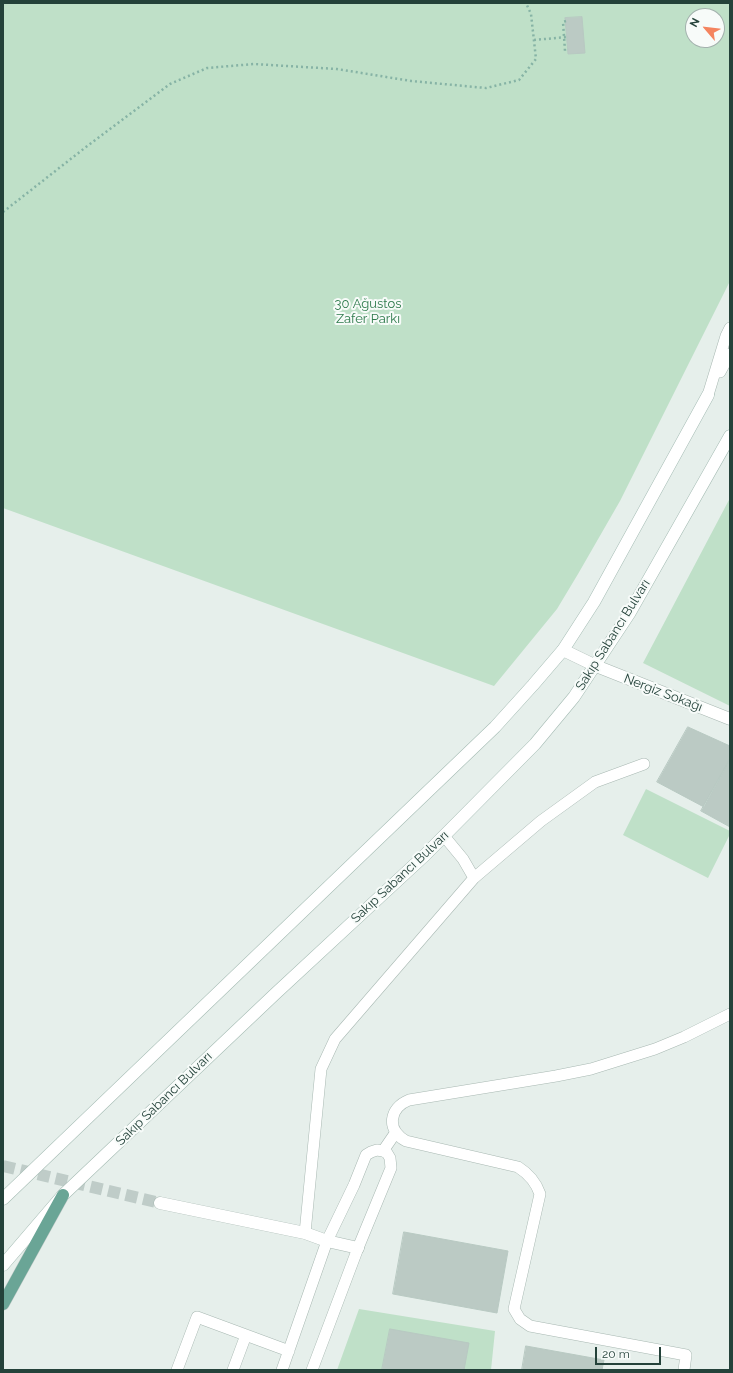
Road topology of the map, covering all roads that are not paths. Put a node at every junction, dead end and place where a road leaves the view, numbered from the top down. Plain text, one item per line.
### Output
1 (730, 328) edge
2 (730, 354) edge
3 (708, 395) junction
4 (730, 436) edge
5 (563, 650) junction
6 (596, 666) junction
7 (730, 719) edge
8 (644, 764) dead end
9 (444, 836) junction
10 (474, 878) junction
11 (730, 1014) edge
12 (396, 1132) junction
13 (383, 1151) junction
14 (63, 1195) junction
15 (3, 1199) edge
16 (160, 1203) tunnel mouth
17 (305, 1233) junction
18 (328, 1241) junction
19 (358, 1248) junction
20 (3, 1265) edge
21 (3, 1304) edge
22 (246, 1335) junction
23 (289, 1351) junction
24 (177, 1370) edge
25 (233, 1370) edge
26 (282, 1370) edge
27 (312, 1370) edge
28 (684, 1370) edge

1 - 3 lane
2 - 3 lane
3 - 5 street
4 - 6 street, Sakıp Sabancı Bulvarı
5 - 6 street, Nergiz Sokağı
5 - 15 street
6 - 7 street, Nergiz Sokağı
6 - 9 street, Sakıp Sabancı Bulvarı
8 - 10 lane
9 - 10 lane
9 - 14 street, Sakıp Sabancı Bulvarı
10 - 17 lane
11 - 12 lane
12 - 13 lane
12 - 28 lane
13 - 18 lane
13 - 19 lane
14 - 20 street, Sakıp Sabancı Bulvarı
14 - 21 main road
16 - 17 street
17 - 18 street
18 - 19 street
18 - 23 lane
19 - 27 lane
22 - 23 lane
22 - 24 lane
22 - 25 lane
23 - 26 lane

